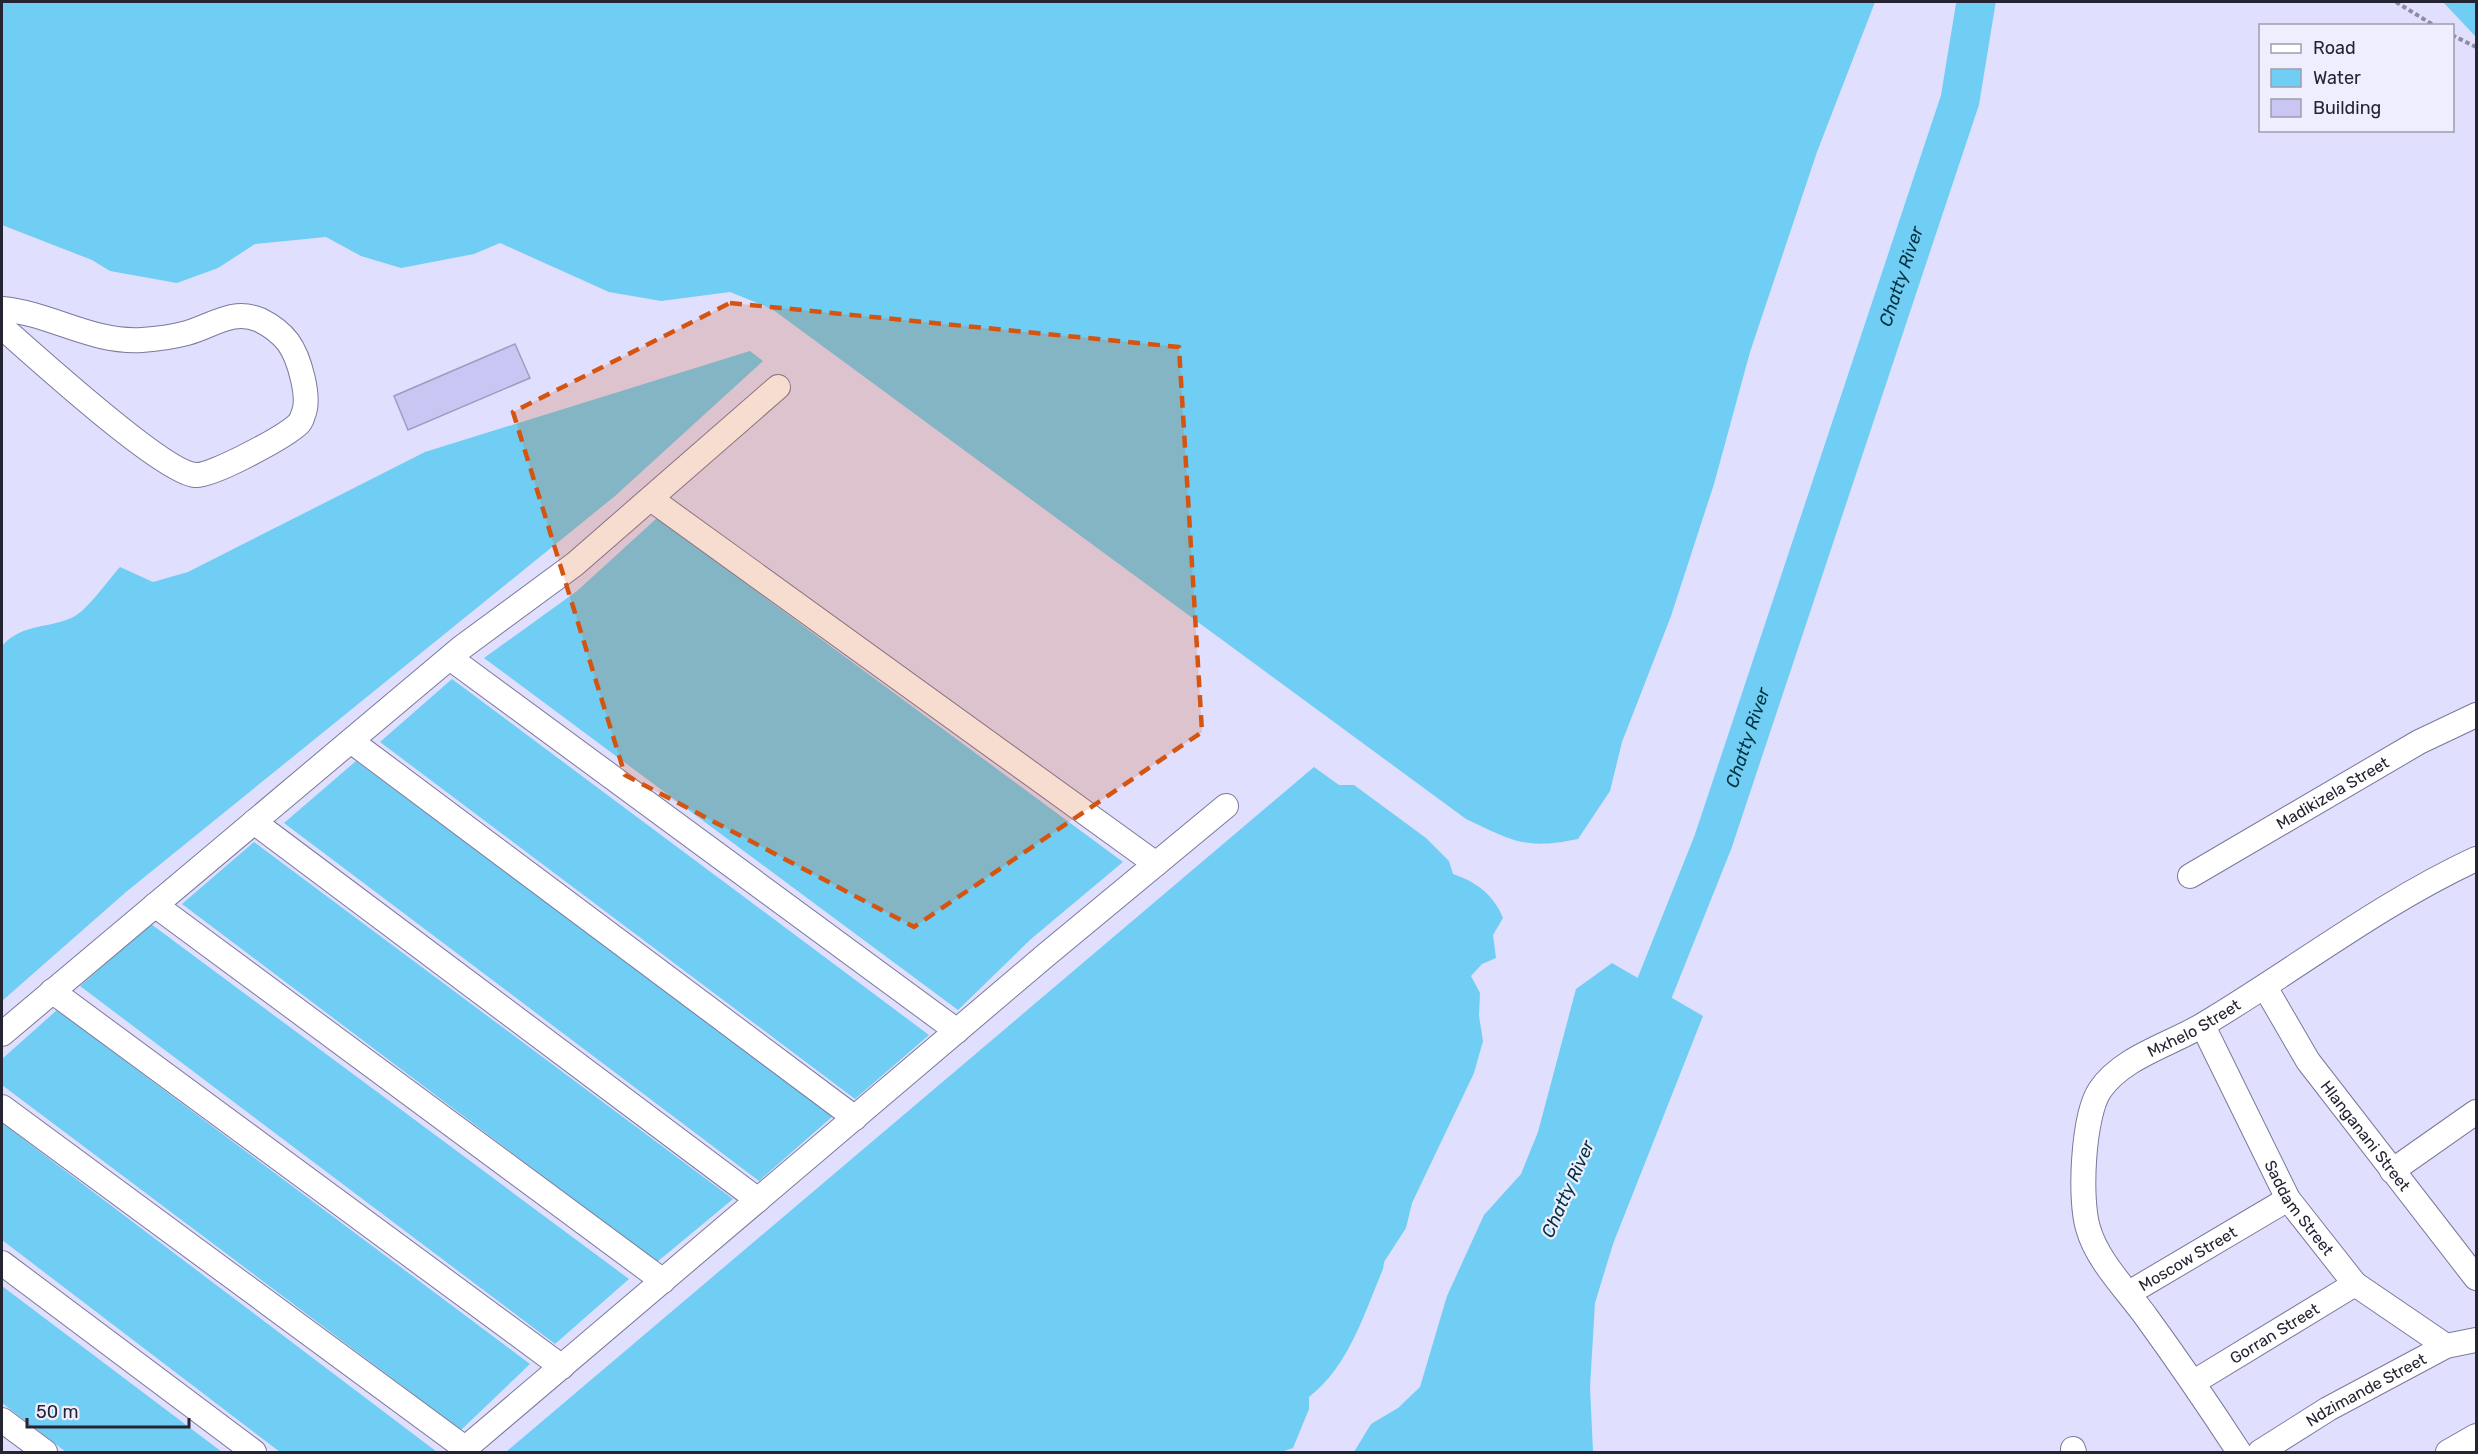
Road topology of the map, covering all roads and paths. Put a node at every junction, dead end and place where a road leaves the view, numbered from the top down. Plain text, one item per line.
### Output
1 (2396, 2) edge
2 (2432, 24) edge
3 (2454, 36) edge
4 (2476, 47) edge
5 (2, 309) edge
6 (2, 327) edge
7 (778, 387) dead end
8 (651, 499) junction
9 (450, 658) junction
10 (2473, 722) edge
11 (351, 741) junction
12 (1226, 806) dead end
13 (254, 822) junction
14 (2476, 859) edge
15 (1156, 864) junction
16 (2190, 876) dead end
17 (155, 905) junction
18 (2265, 987) junction
19 (52, 991) junction
20 (2203, 1026) junction
21 (957, 1031) junction
22 (2, 1034) edge
23 (2, 1107) edge
24 (2476, 1112) edge
25 (855, 1118) junction
26 (2392, 1171) junction
27 (2289, 1199) junction
28 (758, 1200) junction
29 (2469, 1254) edge
30 (2, 1263) edge
31 (2476, 1278) edge
32 (663, 1281) junction
33 (2355, 1284) junction
34 (2129, 1293) junction
35 (2476, 1340) edge
36 (2446, 1346) junction
37 (562, 1367) junction
38 (2194, 1382) junction
39 (2, 1420) edge
40 (2476, 1436) edge
41 (464, 1451) edge
42 (45, 1452) edge
43 (254, 1452) edge
44 (2239, 1452) edge
45 (2260, 1452) edge
46 (2448, 1452) edge

1 - 2 path
3 - 4 path
5 - 6 street
7 - 8 street
8 - 9 street
8 - 15 street
9 - 11 street
9 - 21 street
10 - 16 street, Madikizela Street
11 - 13 street
11 - 25 street
12 - 15 street
13 - 17 street
13 - 28 street
14 - 18 street, Mxhelo Street
15 - 21 street
17 - 19 street
17 - 32 street
18 - 20 street, Mxhelo Street
18 - 26 street, Hlanganani Street
19 - 22 street
19 - 37 street
20 - 27 street, Saddam Street
20 - 34 street, Mxhelo Street
21 - 25 street
23 - 41 street
24 - 26 street
25 - 28 street
26 - 29 street, Hlanganani Street
27 - 33 street, Saddam Street
27 - 34 street, Moscow Street
28 - 32 street
29 - 31 street, Hlanganani Street
30 - 43 street
32 - 37 street
33 - 36 street, Saddam Street
33 - 38 street, Gorran Street
34 - 38 street, Moscow Street
35 - 36 street, Ndzimande Street
36 - 45 street, Ndzimande Street
37 - 41 street
38 - 44 street, Moscow Street
39 - 42 street
40 - 46 street

